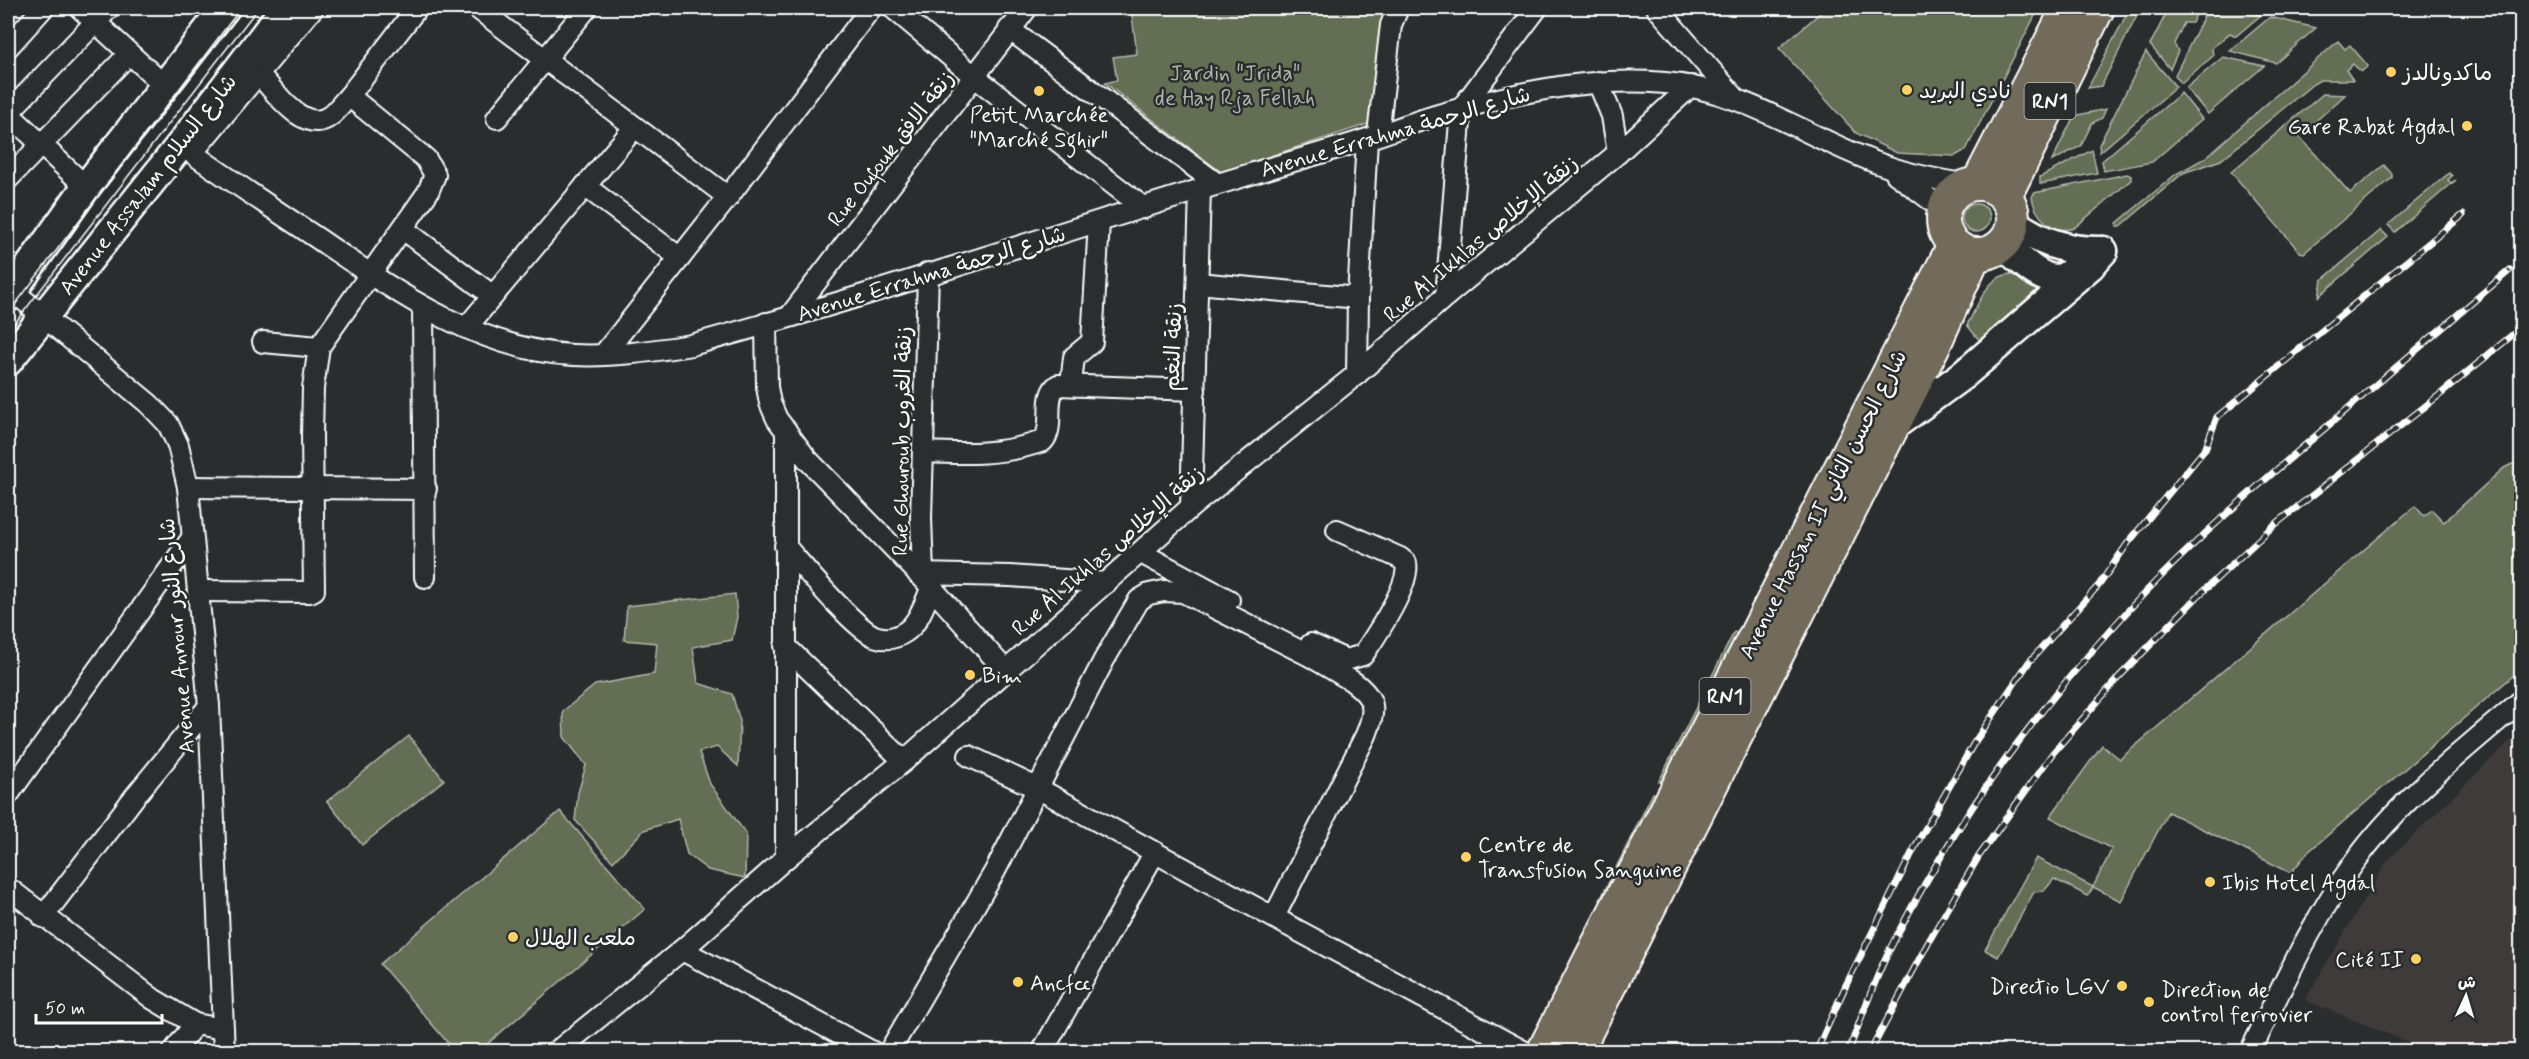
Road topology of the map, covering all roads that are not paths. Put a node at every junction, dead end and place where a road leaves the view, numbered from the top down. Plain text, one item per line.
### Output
1 (43, 8) edge
2 (80, 8) edge
3 (225, 8) edge
4 (285, 8) edge
5 (314, 8) edge
6 (417, 8) edge
7 (477, 8) edge
8 (587, 8) edge
9 (871, 8) edge
10 (893, 8) edge
11 (1027, 8) edge
12 (1398, 8) edge
13 (1537, 8) edge
14 (1657, 8) edge
15 (2068, 8) edge
16 (2098, 8) edge
17 (102, 15) edge
18 (1009, 29) junction
19 (8, 47) edge
20 (129, 54) junction
21 (547, 58) junction
22 (257, 72) junction
23 (975, 77) junction
24 (1598, 82) junction
25 (165, 86) junction
26 (1691, 86) junction
27 (349, 96) junction
28 (1737, 100) junction
29 (1461, 109) junction
30 (8, 113) edge
31 (496, 118) dead end
32 (634, 128) junction
33 (1373, 137) junction
34 (40, 144) junction
35 (187, 148) junction
36 (1618, 153) junction
37 (1881, 165) junction
38 (8, 179) edge
39 (585, 186) junction
40 (1208, 186) junction
41 (86, 187) junction
42 (728, 197) junction
43 (1144, 208) junction
44 (1944, 210) joint
45 (1985, 219) junction
46 (1099, 222) junction
47 (403, 229) junction
48 (680, 258) junction
49 (928, 273) junction
50 (370, 274) junction
51 (1198, 283) junction
52 (9, 292) edge
53 (493, 296) junction
54 (1446, 296) junction
55 (1358, 298) junction
56 (423, 306) junction
57 (43, 315) junction
58 (790, 316) junction
59 (766, 323) junction
60 (466, 328) junction
61 (263, 342) dead end
62 (319, 347) junction
63 (604, 354) junction
64 (8, 361) edge
65 (1357, 374) junction
66 (1071, 384) junction
67 (1195, 390) junction
68 (1893, 426) junction
69 (786, 430) junction
70 (924, 452) junction
71 (188, 487) junction
72 (312, 489) junction
73 (426, 489) junction
74 (1191, 507) junction
75 (1337, 530) dead end
76 (192, 538) junction
77 (784, 546) junction
78 (1141, 553) junction
79 (425, 577) dead end
80 (924, 579) junction
81 (1106, 583) junction
82 (199, 591) junction
83 (785, 646) junction
84 (1005, 670) junction
85 (2522, 700) edge
86 (209, 706) junction
87 (969, 756) dead end
88 (904, 761) junction
89 (1039, 789) junction
90 (8, 795) edge
91 (1155, 852) junction
92 (786, 858) junction
93 (10, 896) edge
94 (43, 917) junction
95 (1274, 917) junction
96 (682, 950) junction
97 (195, 1024) junction
98 (224, 1029) junction
99 (174, 1052) edge
100 (224, 1052) edge
101 (556, 1052) edge
102 (873, 1052) edge
103 (889, 1052) edge
104 (1042, 1052) edge
105 (1525, 1052) edge
106 (1543, 1052) edge
107 (1576, 1052) edge
108 (2250, 1052) edge

1 - 19 street
2 - 17 street
3 - 25 main road, Avenue Assalam شارع السلام
4 - 35 main road, Avenue Assalam شارع السلام
5 - 22 street
6 - 27 street
7 - 21 street
8 - 21 street
9 - 42 street
10 - 23 street
11 - 18 street, Rue Oufouk زنقة الافق
12 - 33 street
13 - 29 street
14 - 28 street
15 - 45 main road, Avenue Hassan II شارع الحسن الثاني / RN1
16 - 45 main road, Avenue Hassan II شارع الحسن الثاني / RN1
17 - 20 street
17 - 30 street
18 - 23 street, Rue Oufouk زنقة الافق
18 - 40 street
20 - 25 street
20 - 34 street
21 - 31 street
21 - 32 street
22 - 27 street
22 - 35 street
23 - 43 street
23 - 58 street, Rue Oufouk زنقة الافق
24 - 26 street, Avenue Errahma شارع الرحمة
24 - 29 street, Avenue Errahma شارع الرحمة
24 - 36 street
25 - 41 main road, Avenue Assalam شارع السلام
26 - 28 street, Avenue Errahma شارع الرحمة
26 - 36 street, Rue Al Ikhlas زنقة الإخلاص
27 - 47 street
28 - 37 street, Avenue Errahma شارع الرحمة
29 - 33 street, Avenue Errahma شارع الرحمة
29 - 54 street
30 - 34 street
32 - 39 street
32 - 42 street
33 - 40 street, Avenue Errahma شارع الرحمة
33 - 55 street
34 - 38 street
34 - 41 street
35 - 50 street, Avenue Errahma شارع الرحمة
35 - 57 main road, Avenue Assalam شارع السلام
36 - 54 street, Rue Al Ikhlas زنقة الإخلاص
37 - 44 street, Avenue Errahma شارع الرحمة
37 - 45 street, Avenue Errahma شارع الرحمة
39 - 48 street
39 - 53 street
40 - 43 street, Avenue Errahma شارع الرحمة
40 - 51 street, زنقة النغم
41 - 52 main road, Avenue Assalam شارع السلام
42 - 48 street
43 - 46 street, Avenue Errahma شارع الرحمة
44 - 45 main road, RN1
45 - 68 main road, Avenue Hassan II شارع الحسن الثاني / RN1
45 - 68 main road
45 - 106 main road, Avenue Hassan II شارع الحسن الثاني / RN1
46 - 49 street, Avenue Errahma شارع الرحمة
46 - 66 street
47 - 50 street
47 - 53 street
48 - 63 street
49 - 58 street, Avenue Errahma شارع الرحمة
49 - 70 street, Rue Ghouroub زنقة الغروب
50 - 56 street, Avenue Errahma شارع الرحمة
50 - 62 street
51 - 55 street
51 - 67 street, زنقة النغم
52 - 57 street, Avenue Annour شارع النور
53 - 60 street
54 - 65 street, Rue Al Ikhlas زنقة الإخلاص
55 - 65 street
56 - 60 street, Avenue Errahma شارع الرحمة
56 - 73 street
57 - 64 main road, Avenue Assalam شارع السلام
57 - 71 street, Avenue Annour شارع النور
58 - 59 street, Avenue Errahma شارع الرحمة
59 - 63 street, Avenue Errahma شارع الرحمة
59 - 69 street
60 - 63 street, Avenue Errahma شارع الرحمة
61 - 62 street
62 - 72 street
65 - 74 street, Rue Al Ikhlas زنقة الإخلاص
66 - 67 street
66 - 70 street
67 - 74 street, زنقة النغم
68 - 107 main road, Avenue Hassan II شارع الحسن الثاني / RN1
69 - 77 street
69 - 80 street
70 - 80 street, Rue Ghouroub زنقة الغروب
71 - 72 street
71 - 76 street, Avenue Annour شارع النور
72 - 73 street
72 - 82 street
73 - 79 street
74 - 78 street, Rue Al Ikhlas زنقة الإخلاص
75 - 78 street
76 - 82 street, Avenue Annour شارع النور
76 - 90 street
77 - 80 street, Rue Ghouroub زنقة الغروب
77 - 83 street
78 - 81 street, Rue Al Ikhlas زنقة الإخلاص
80 - 81 street
80 - 84 street
81 - 84 street, Rue Al Ikhlas زنقة الإخلاص
82 - 86 street, Avenue Annour شارع النور
83 - 88 street
83 - 92 street
84 - 88 street, Rue Al Ikhlas زنقة الإخلاص
85 - 108 street
86 - 94 street
86 - 98 street, Avenue Annour شارع النور
87 - 89 street
88 - 92 street, Rue Al Ikhlas زنقة الإخلاص
89 - 91 street
89 - 95 street
89 - 103 street
91 - 95 street
91 - 104 street
92 - 96 street, Rue Al Ikhlas زنقة الإخلاص
93 - 94 street
94 - 97 street
95 - 105 street
96 - 101 street, Rue Al Ikhlas زنقة الإخلاص
96 - 102 street
97 - 98 street
97 - 99 street
98 - 100 street, Avenue Annour شارع النور

